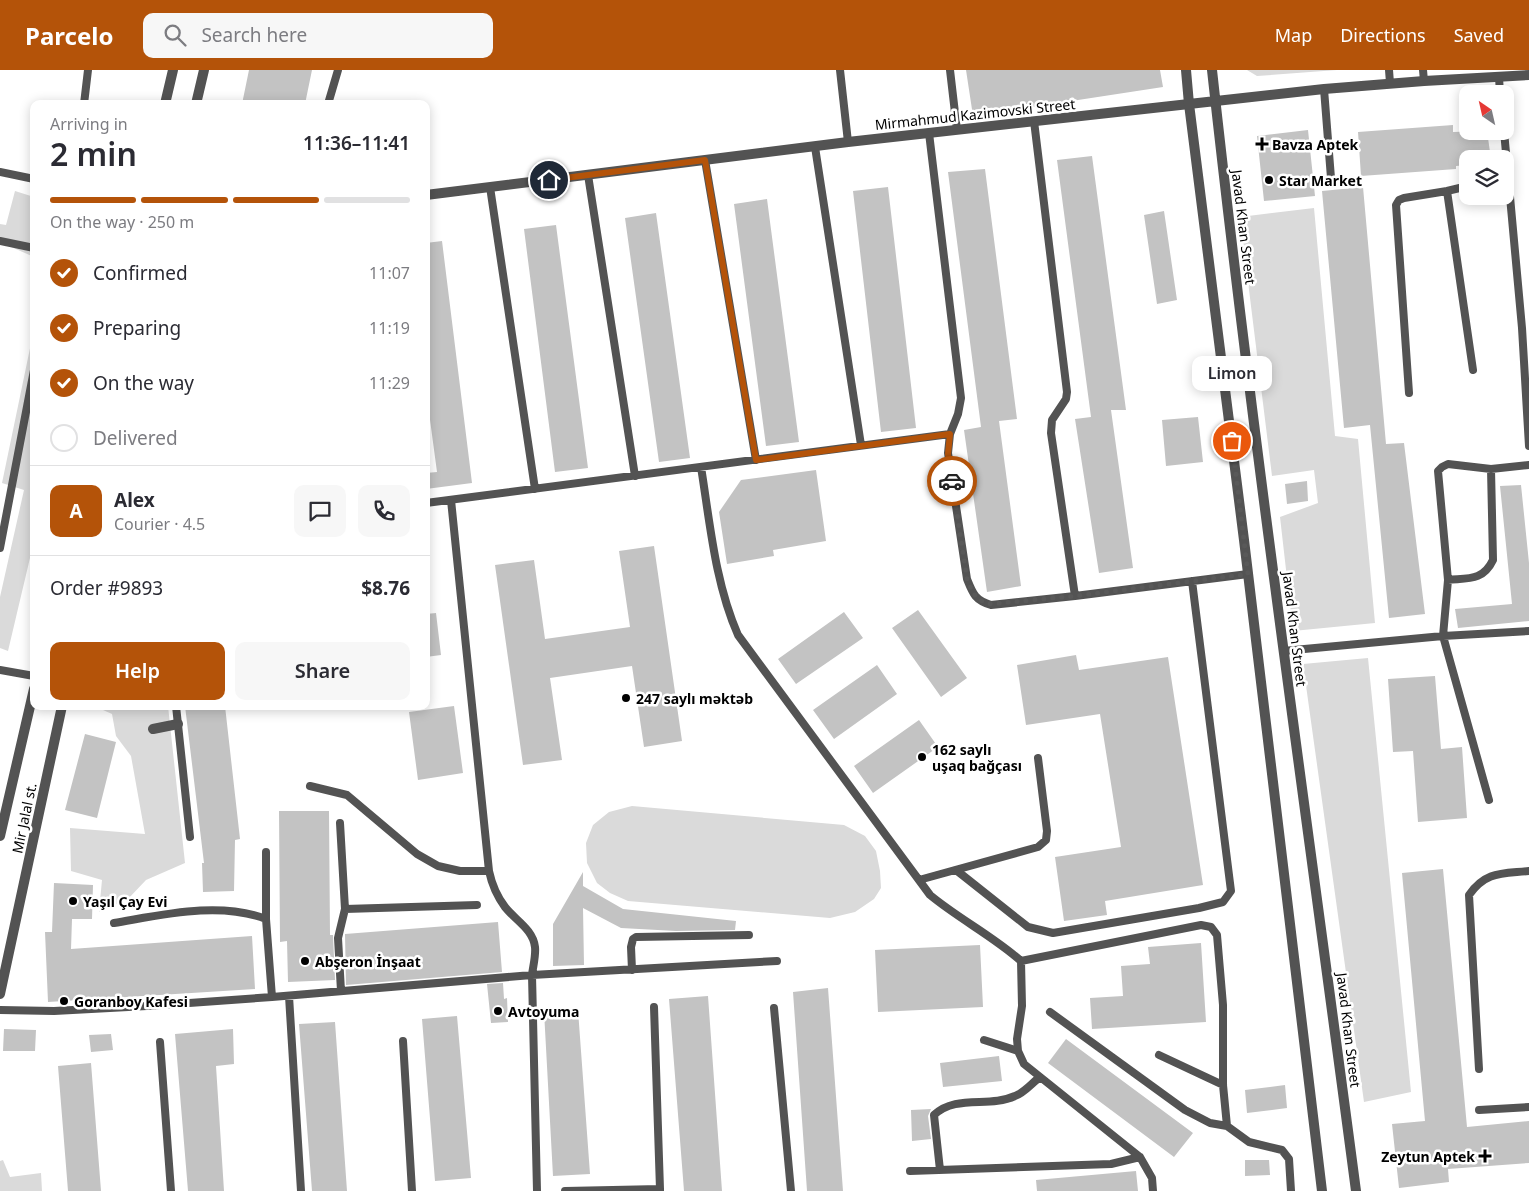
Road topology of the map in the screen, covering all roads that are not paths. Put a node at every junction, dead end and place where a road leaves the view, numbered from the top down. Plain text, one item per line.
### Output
1 (88, 70) edge
2 (173, 70) edge
3 (204, 70) edge
4 (338, 70) edge
5 (840, 70) edge
6 (950, 70) edge
7 (1186, 70) edge
8 (1212, 70) edge
9 (1389, 70) edge
10 (1424, 75) edge
11 (1529, 75) edge
12 (1500, 77) junction
13 (1390, 83) junction
14 (1500, 85) edge
15 (1324, 89) junction
16 (84, 100) edge
17 (166, 100) edge
18 (197, 100) edge
19 (329, 100) edge
20 (1215, 100) junction
21 (1189, 104) junction
22 (1034, 122) junction
23 (956, 130) junction
24 (929, 133) junction
25 (848, 142) junction
26 (815, 146) junction
27 (705, 160) junction
28 (0, 172) edge
29 (588, 175) junction
30 (30, 178) edge
31 (1331, 178) dead end
32 (490, 187) junction
33 (1459, 188) edge
34 (1447, 191) junction
35 (430, 194) edge
36 (1510, 205) edge
37 (0, 242) edge
38 (30, 247) edge
39 (1473, 370) dead end
40 (30, 391) edge
41 (1409, 393) dead end
42 (950, 434) junction
43 (861, 445) junction
44 (1529, 446) edge
45 (756, 460) junction
46 (1529, 465) edge
47 (701, 467) junction
48 (1492, 470) junction
49 (636, 476) junction
50 (536, 489) junction
51 (451, 500) junction
52 (430, 503) edge
53 (0, 548) edge
54 (1248, 574) junction
55 (1448, 580) junction
56 (1192, 582) junction
57 (1075, 596) junction
58 (1529, 631) edge
59 (1443, 636) junction
60 (1283, 651) junction
61 (0, 670) edge
62 (30, 675) edge
63 (30, 706) edge
64 (61, 710) edge
65 (176, 710) edge
66 (178, 724) junction
67 (153, 730) dead end
68 (1038, 758) dead end
69 (310, 786) dead end
70 (1488, 800) dead end
71 (340, 823) dead end
72 (0, 836) edge
73 (190, 837) dead end
74 (266, 852) dead end
75 (956, 870) junction
76 (489, 871) junction
77 (1529, 871) edge
78 (919, 880) junction
79 (477, 906) dead end
80 (345, 908) junction
81 (266, 919) junction
82 (114, 923) dead end
83 (749, 935) dead end
84 (1021, 960) junction
85 (777, 961) dead end
86 (632, 970) junction
87 (532, 975) junction
88 (340, 991) junction
89 (0, 994) edge
90 (289, 996) junction
91 (272, 997) junction
92 (654, 1007) dead end
93 (774, 1008) dead end
94 (0, 1010) edge
95 (1050, 1012) dead end
96 (984, 1040) dead end
97 (403, 1041) dead end
98 (160, 1042) dead end
99 (1018, 1051) junction
100 (1159, 1055) dead end
101 (1479, 1069) dead end
102 (1040, 1077) junction
103 (1223, 1085) junction
104 (1529, 1107) edge
105 (1479, 1110) dead end
106 (1227, 1126) junction
107 (1140, 1157) junction
108 (940, 1170) junction
109 (910, 1171) dead end
110 (660, 1190) edge
111 (171, 1191) edge
112 (301, 1191) edge
113 (412, 1191) edge
114 (537, 1191) edge
115 (565, 1191) edge
116 (791, 1191) edge
117 (1153, 1191) edge
118 (1291, 1191) edge
119 (1322, 1191) edge
120 (1356, 1191) edge

1 - 16 lane
2 - 17 street
3 - 18 street
4 - 19 lane
5 - 25 lane
6 - 23 lane
7 - 21 street
8 - 20 street, Javad Khan Street
9 - 13 lane
10 - 12 street, Mirmahmud Kazimovski Street
10 - 13 street, Mirmahmud Kazimovski Street
11 - 12 street, Mirmahmud Kazimovski Street
12 - 14 lane
13 - 15 street, Mirmahmud Kazimovski Street
15 - 20 street, Mirmahmud Kazimovski Street
15 - 31 lane
20 - 21 street, Mirmahmud Kazimovski Street
20 - 60 street, Javad Khan Street
21 - 22 street, Mirmahmud Kazimovski Street
21 - 54 street
22 - 23 street, Mirmahmud Kazimovski Street
22 - 57 lane
23 - 24 street, Mirmahmud Kazimovski Street
24 - 25 street, Mirmahmud Kazimovski Street
24 - 42 lane
25 - 26 street, Mirmahmud Kazimovski Street
26 - 27 street, Mirmahmud Kazimovski Street
26 - 43 lane
27 - 29 street, Mirmahmud Kazimovski Street
27 - 45 lane
28 - 30 lane
29 - 32 street, Mirmahmud Kazimovski Street
29 - 49 lane
32 - 35 street, Mirmahmud Kazimovski Street
32 - 50 lane
33 - 34 lane
34 - 39 lane
34 - 41 lane
36 - 44 lane
37 - 38 lane
40 - 53 lane
42 - 43 lane
42 - 57 lane
43 - 45 lane
45 - 47 lane
46 - 48 lane
47 - 49 lane
47 - 78 lane
48 - 55 lane
48 - 55 lane
49 - 50 lane
50 - 51 lane
51 - 52 lane
51 - 76 lane
54 - 56 lane
54 - 119 street
55 - 59 lane
56 - 57 lane
56 - 75 lane
58 - 59 lane
59 - 60 lane
59 - 70 lane
60 - 120 street, Javad Khan Street
61 - 62 lane
63 - 72 street
64 - 89 street, Mir Jalal st.
65 - 66 lane
66 - 67 street
66 - 73 lane
68 - 75 lane
69 - 76 lane
71 - 80 lane
74 - 81 lane
75 - 78 lane
76 - 87 lane
77 - 101 lane
78 - 84 lane
79 - 80 lane
80 - 88 lane
81 - 82 lane
81 - 91 lane
83 - 86 lane
84 - 99 lane
84 - 103 lane
85 - 86 lane
86 - 87 lane
87 - 88 lane
87 - 114 lane
88 - 90 lane
90 - 91 lane
90 - 112 lane
91 - 94 lane
92 - 110 lane
93 - 116 lane
95 - 106 lane
96 - 99 lane
97 - 113 lane
98 - 111 lane
99 - 102 lane
100 - 103 lane
102 - 107 lane
102 - 108 lane
103 - 106 lane
104 - 105 lane
106 - 118 lane
107 - 108 lane
107 - 117 lane
108 - 109 lane
110 - 115 lane

